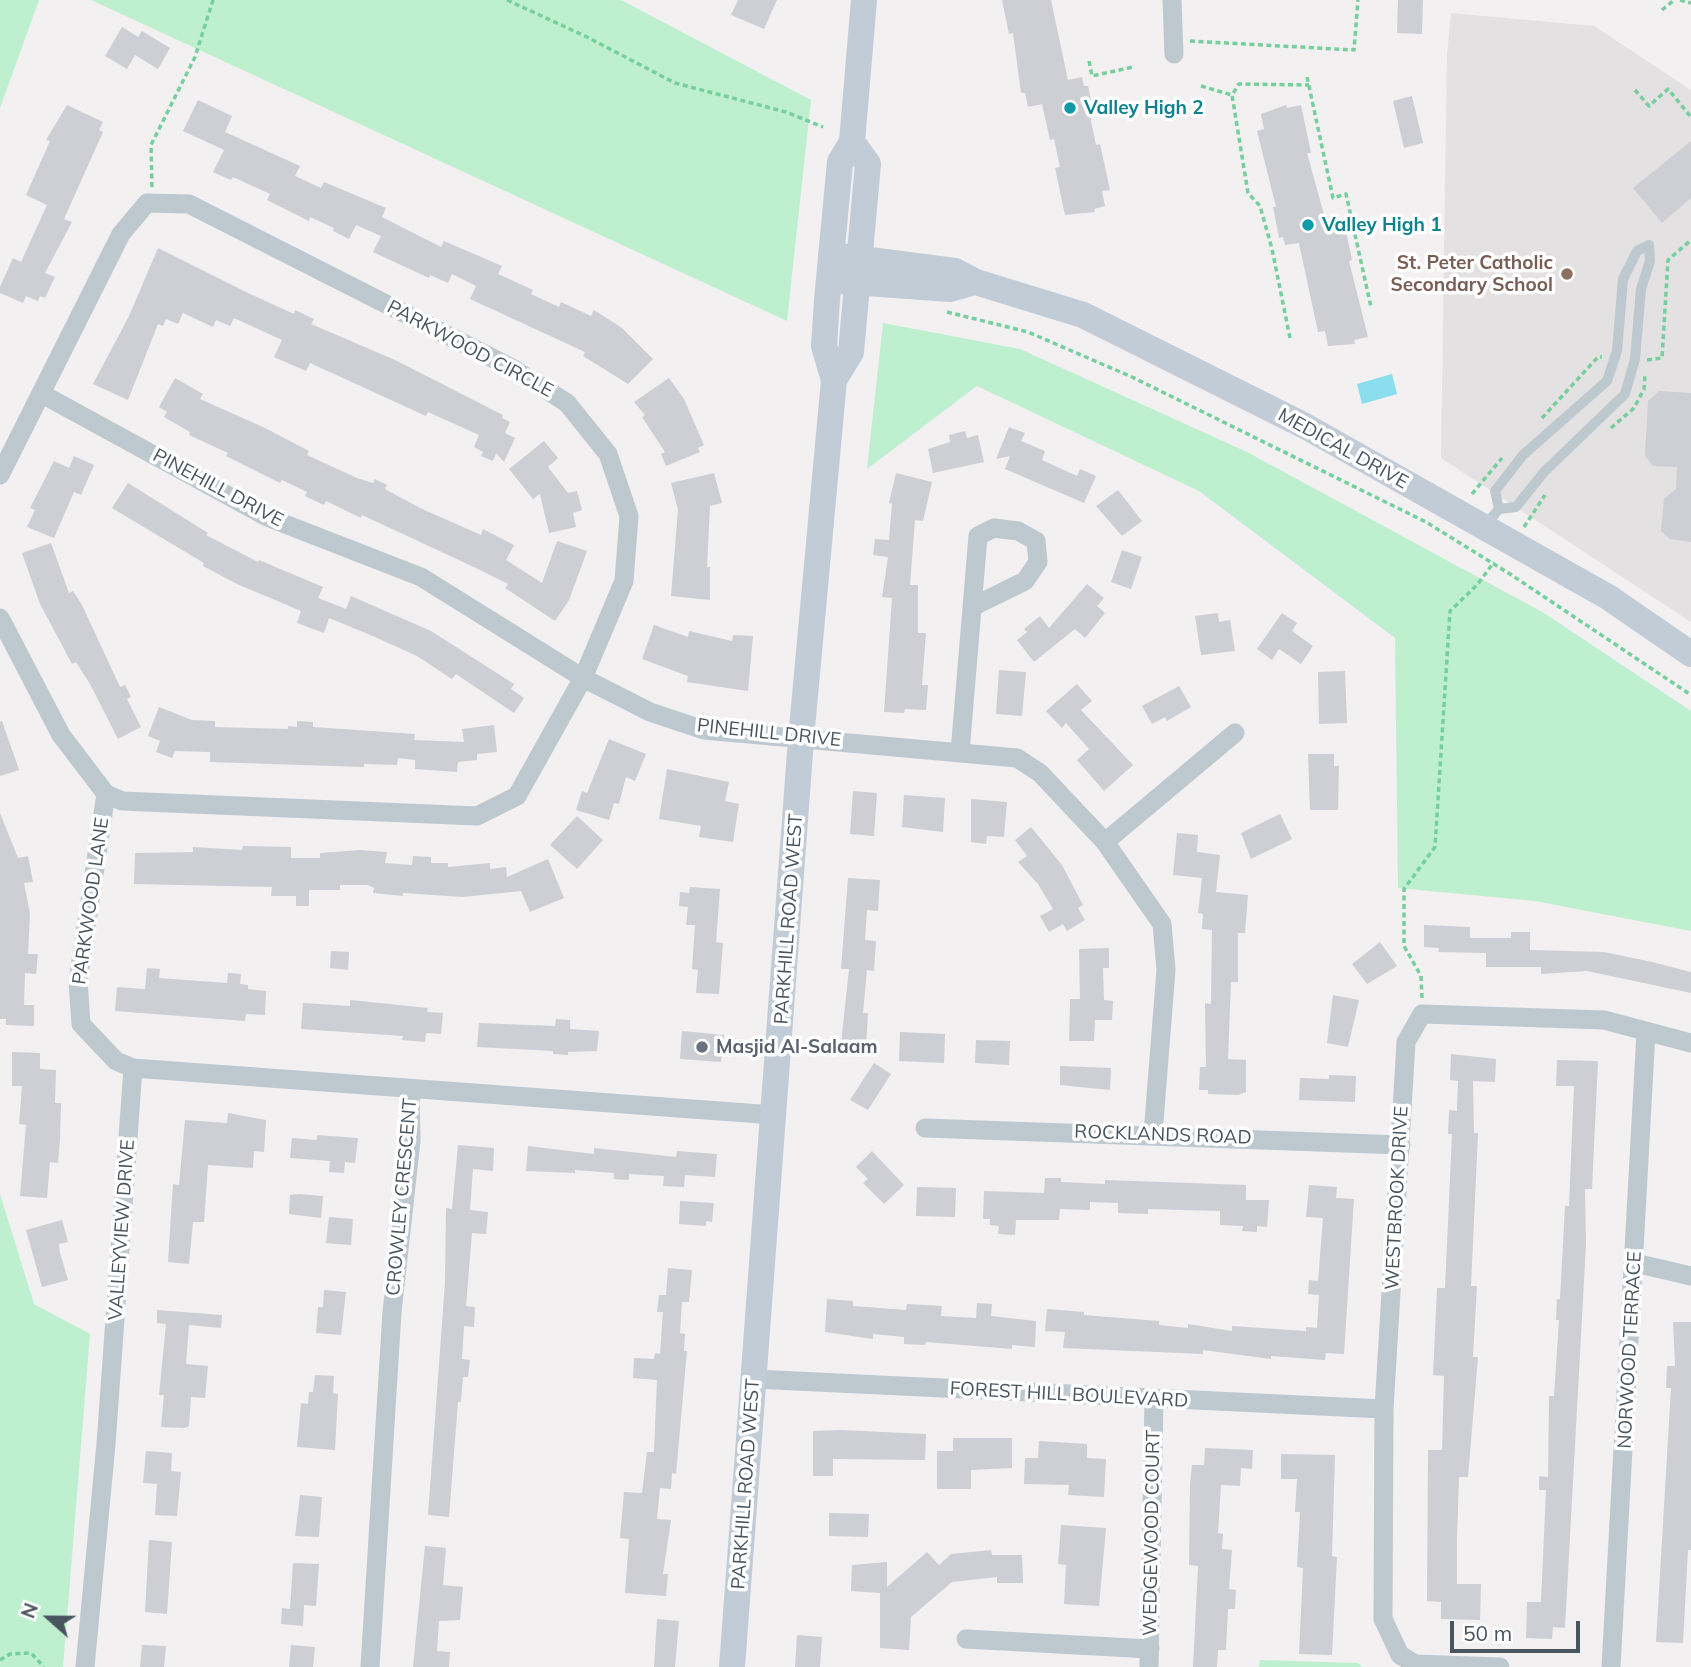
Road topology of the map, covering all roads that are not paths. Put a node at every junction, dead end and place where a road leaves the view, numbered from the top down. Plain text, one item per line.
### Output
1 (864, 0) edge
2 (1172, 0) edge
3 (1174, 47) road end
4 (852, 142) junction
5 (830, 268) junction
6 (857, 270) junction
7 (834, 380) junction
8 (43, 394) junction
9 (0, 475) edge
10 (1491, 518) junction
11 (974, 606) dead end
12 (0, 618) edge
13 (1691, 654) edge
14 (583, 678) junction
15 (1235, 733) dead end
16 (801, 739) junction
17 (960, 752) junction
18 (106, 794) junction
19 (1105, 842) junction
20 (1646, 1032) junction
21 (1691, 1043) edge
22 (133, 1069) junction
23 (410, 1090) junction
24 (774, 1115) junction
25 (925, 1128) dead end
26 (1153, 1134) junction
27 (1401, 1145) junction
28 (1634, 1263) junction
29 (1691, 1276) edge
30 (754, 1379) junction
31 (1154, 1399) junction
32 (1384, 1409) junction
33 (966, 1639) dead end
34 (1150, 1658) edge
35 (85, 1667) edge
36 (370, 1667) edge
37 (732, 1667) edge
38 (1500, 1667) edge
39 (1611, 1667) edge

1 - 4 main road, PARKHILL ROAD WEST
2 - 3 street
4 - 5 main road, PARKHILL ROAD WEST
4 - 6 main road, PARKHILL ROAD WEST
5 - 6 main road, MEDICAL DRIVE
5 - 7 main road, PARKHILL ROAD WEST
6 - 7 main road, PARKHILL ROAD WEST
6 - 10 main road, MEDICAL DRIVE
7 - 16 main road, PARKHILL ROAD WEST
8 - 9 street
8 - 14 street, PINEHILL DRIVE
8 - 14 street, PARKWOOD CIRCLE
10 - 10 lane
10 - 13 main road, MEDICAL DRIVE
11 - 17 street
12 - 18 street
14 - 16 street, PINEHILL DRIVE
14 - 18 street, PARKWOOD CIRCLE
15 - 19 street
16 - 17 street, PINEHILL DRIVE
16 - 24 main road, PARKHILL ROAD WEST
17 - 19 street, PINEHILL DRIVE
18 - 22 street, PARKWOOD LANE
19 - 26 street, PINEHILL DRIVE
20 - 21 street
20 - 27 street, WESTBROOK DRIVE
20 - 28 street, NORWOOD TERRACE
22 - 23 street
22 - 35 street, VALLEYVIEW DRIVE
23 - 24 street, CROWLEY CRESCENT
23 - 36 street, CROWLEY CRESCENT
24 - 30 main road, PARKHILL ROAD WEST
25 - 26 street, ROCKLANDS ROAD
26 - 27 street, ROCKLANDS ROAD
27 - 32 street, WESTBROOK DRIVE
28 - 29 street
28 - 39 street, NORWOOD TERRACE
30 - 31 street, FOREST HILL BOULEVARD
30 - 37 main road, PARKHILL ROAD WEST
31 - 32 street, FOREST HILL BOULEVARD
31 - 34 street, WEDGEWOOD COURT
32 - 38 street, WESTBROOK DRIVE
33 - 34 street

